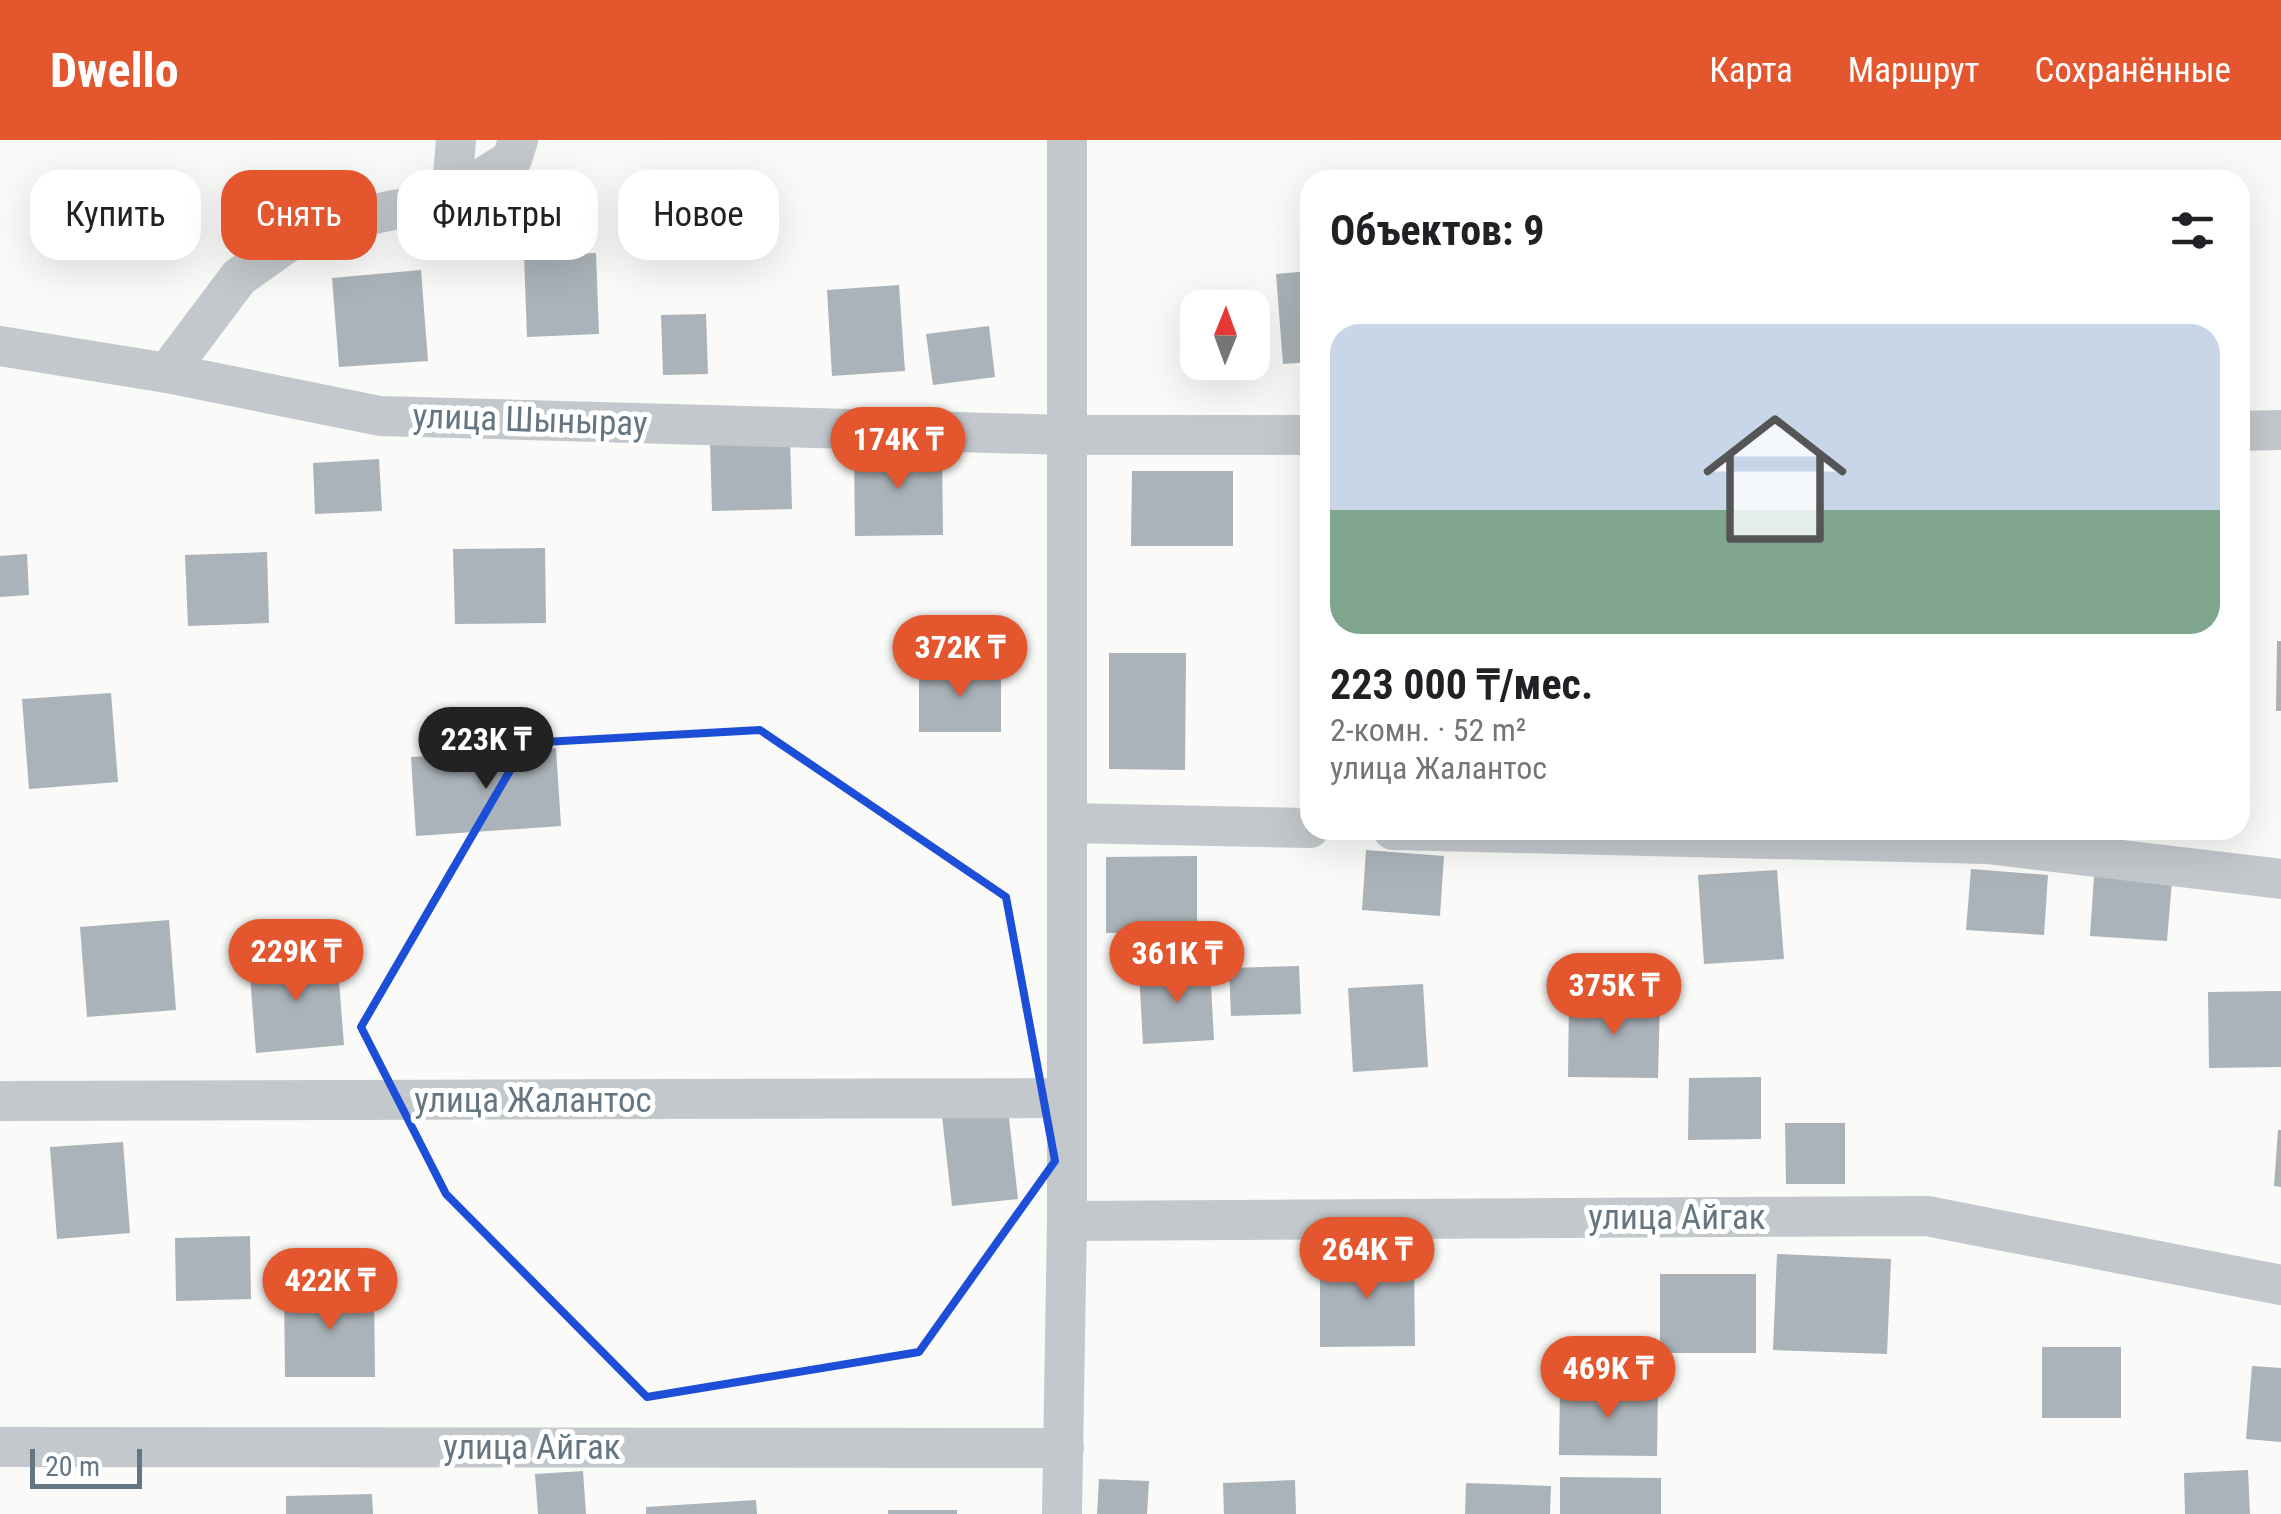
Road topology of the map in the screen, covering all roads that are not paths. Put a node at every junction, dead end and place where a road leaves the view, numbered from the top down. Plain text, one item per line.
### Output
1 (456, 140) edge
2 (518, 140) edge
3 (1066, 140) edge
4 (453, 170) edge
5 (495, 170) edge
6 (397, 209) edge
7 (0, 346) edge
8 (168, 373) junction
9 (2281, 430) edge
10 (2250, 431) edge
11 (1067, 435) junction
12 (1300, 435) edge
13 (1067, 822) junction
14 (1300, 828) edge
15 (1817, 840) edge
16 (2281, 879) edge
17 (1067, 1098) junction
18 (0, 1101) edge
19 (1067, 1220) junction
20 (2281, 1285) edge
21 (0, 1447) edge
22 (1064, 1448) junction
23 (1062, 1514) edge

1 - 4 street
2 - 5 street
3 - 11 street
6 - 8 street
7 - 8 street, улица Шынырау
8 - 11 street, улица Шынырау
9 - 10 street
11 - 12 street
11 - 13 street
13 - 14 street
13 - 17 street
15 - 16 street
17 - 18 street, улица Жалантос
17 - 19 street
19 - 20 street, улица Айгак
19 - 22 street
21 - 22 street, улица Айгак
22 - 23 street

